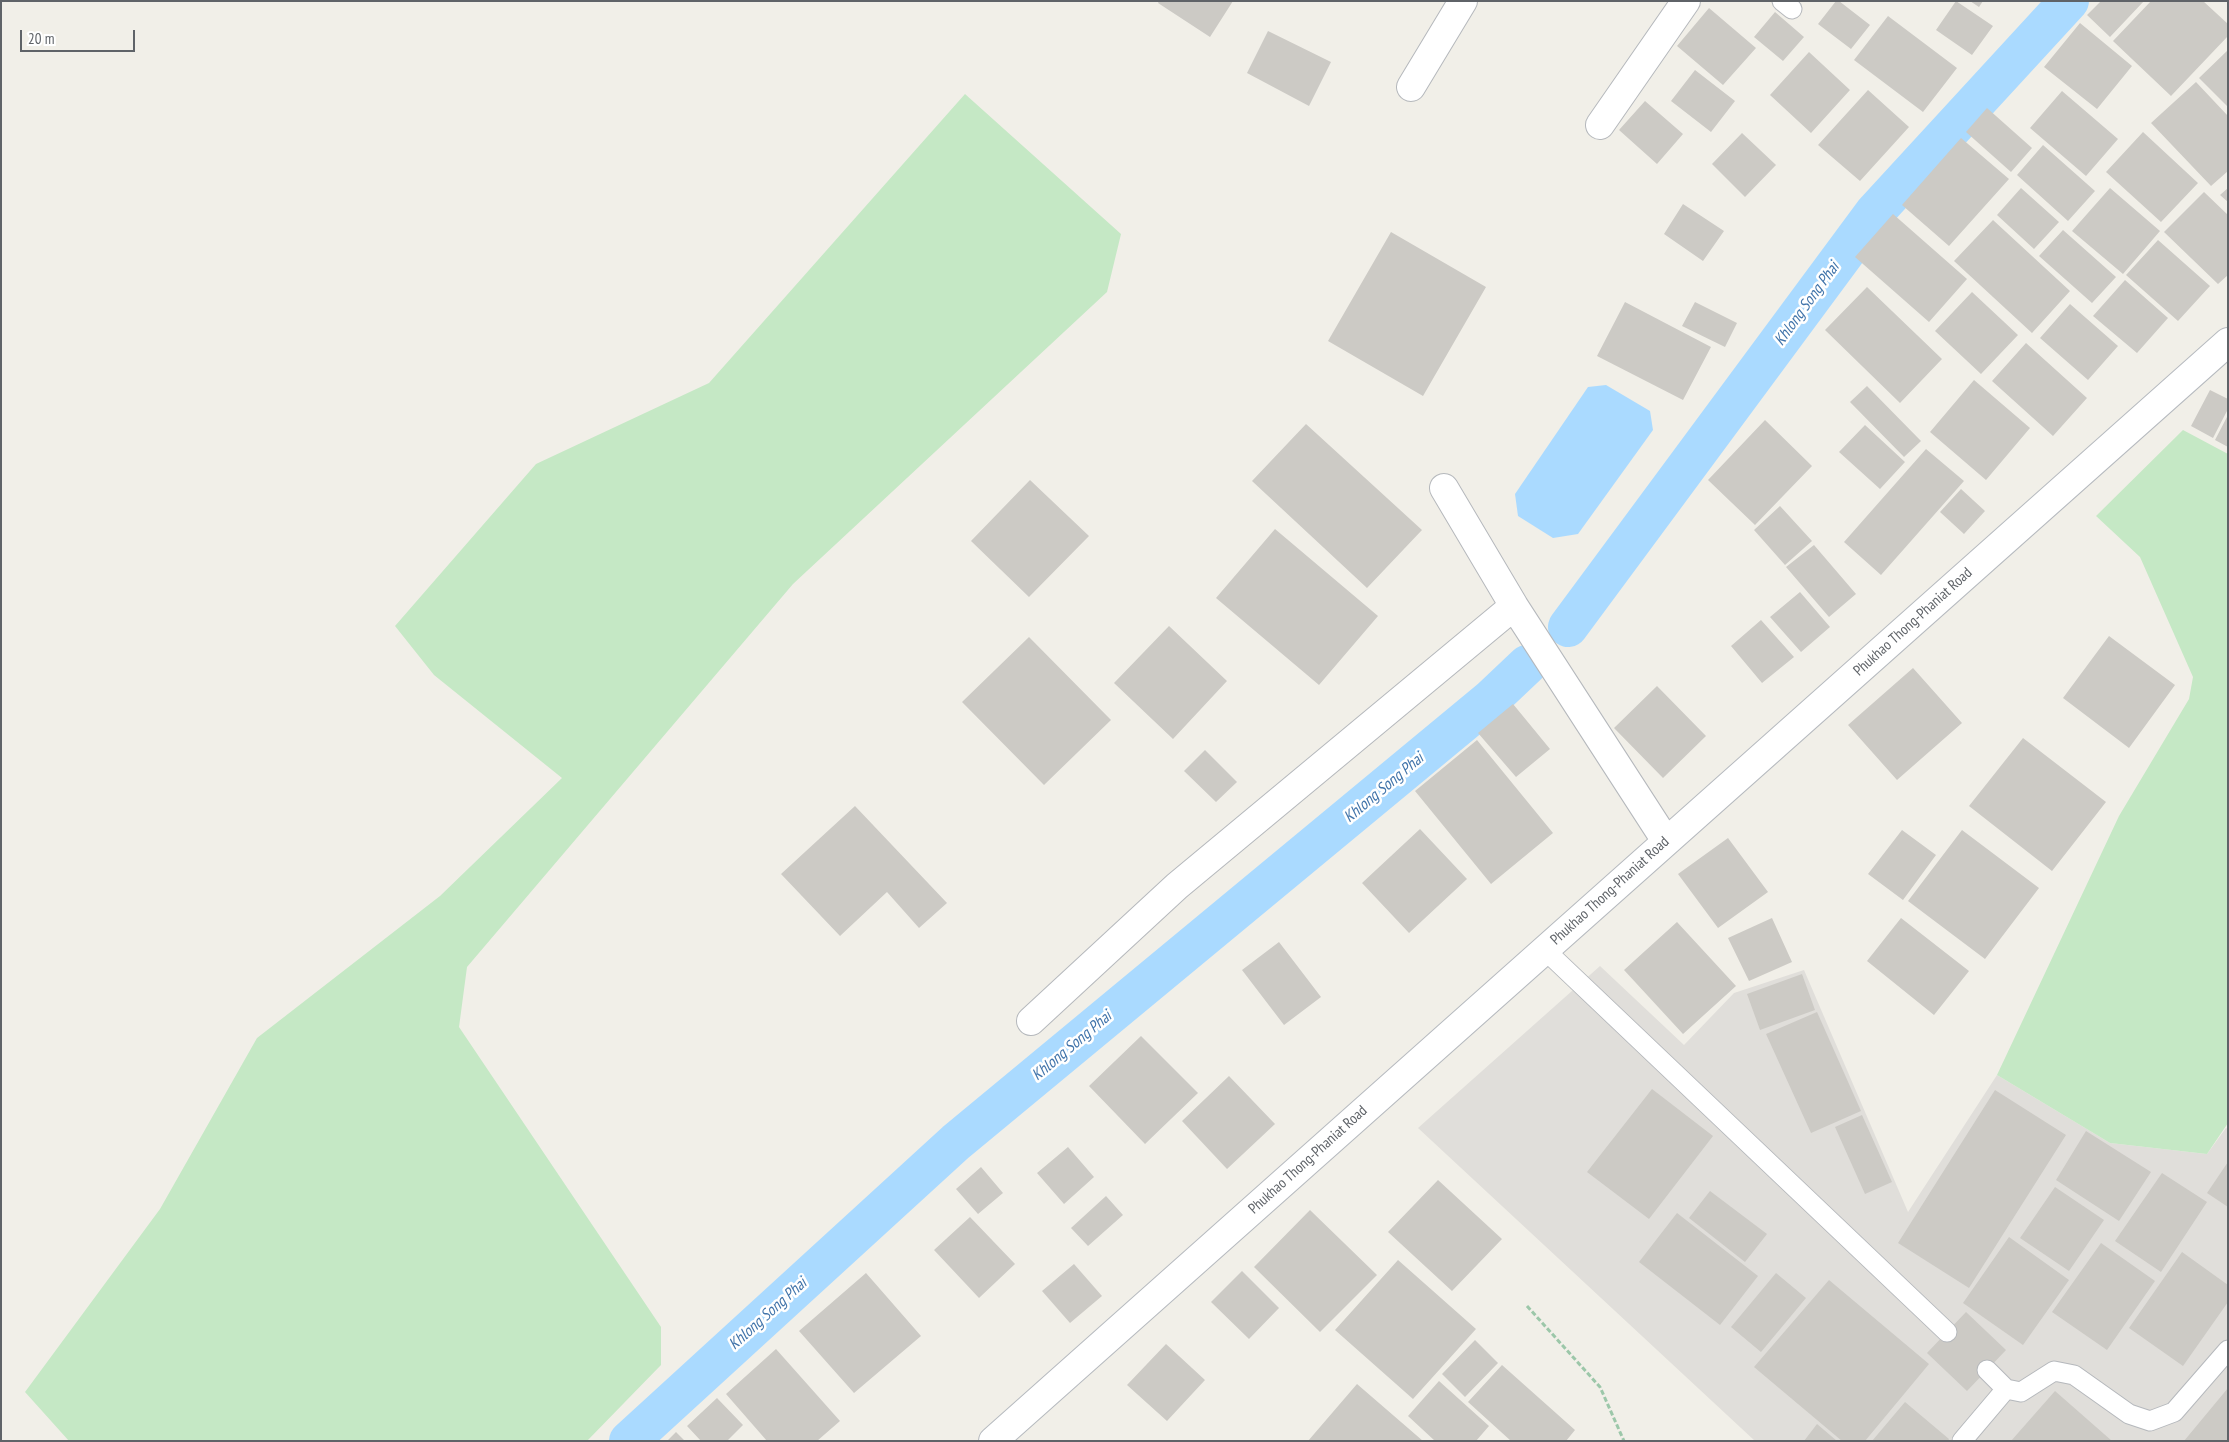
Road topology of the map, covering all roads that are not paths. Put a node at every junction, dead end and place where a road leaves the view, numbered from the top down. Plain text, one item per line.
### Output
1 (1463, 1) edge
2 (1686, 1) edge
3 (1411, 87) dead end
4 (1600, 125) dead end
5 (2228, 342) edge
6 (1444, 488) dead end
7 (1514, 606) junction
8 (1666, 841) junction
9 (1544, 950) junction
10 (1031, 1021) dead end
11 (1947, 1332) dead end
12 (2228, 1350) edge
13 (1987, 1370) dead end
14 (2006, 1389) junction
15 (993, 1441) edge
16 (1962, 1441) edge

1 - 3 street
2 - 4 street
5 - 8 street, Phukhao Thong-Phaniat Road
6 - 7 street
7 - 8 street
7 - 10 street
8 - 9 street, Phukhao Thong-Phaniat Road
9 - 11 lane
9 - 15 street, Phukhao Thong-Phaniat Road
12 - 14 lane
13 - 14 lane
14 - 16 lane

